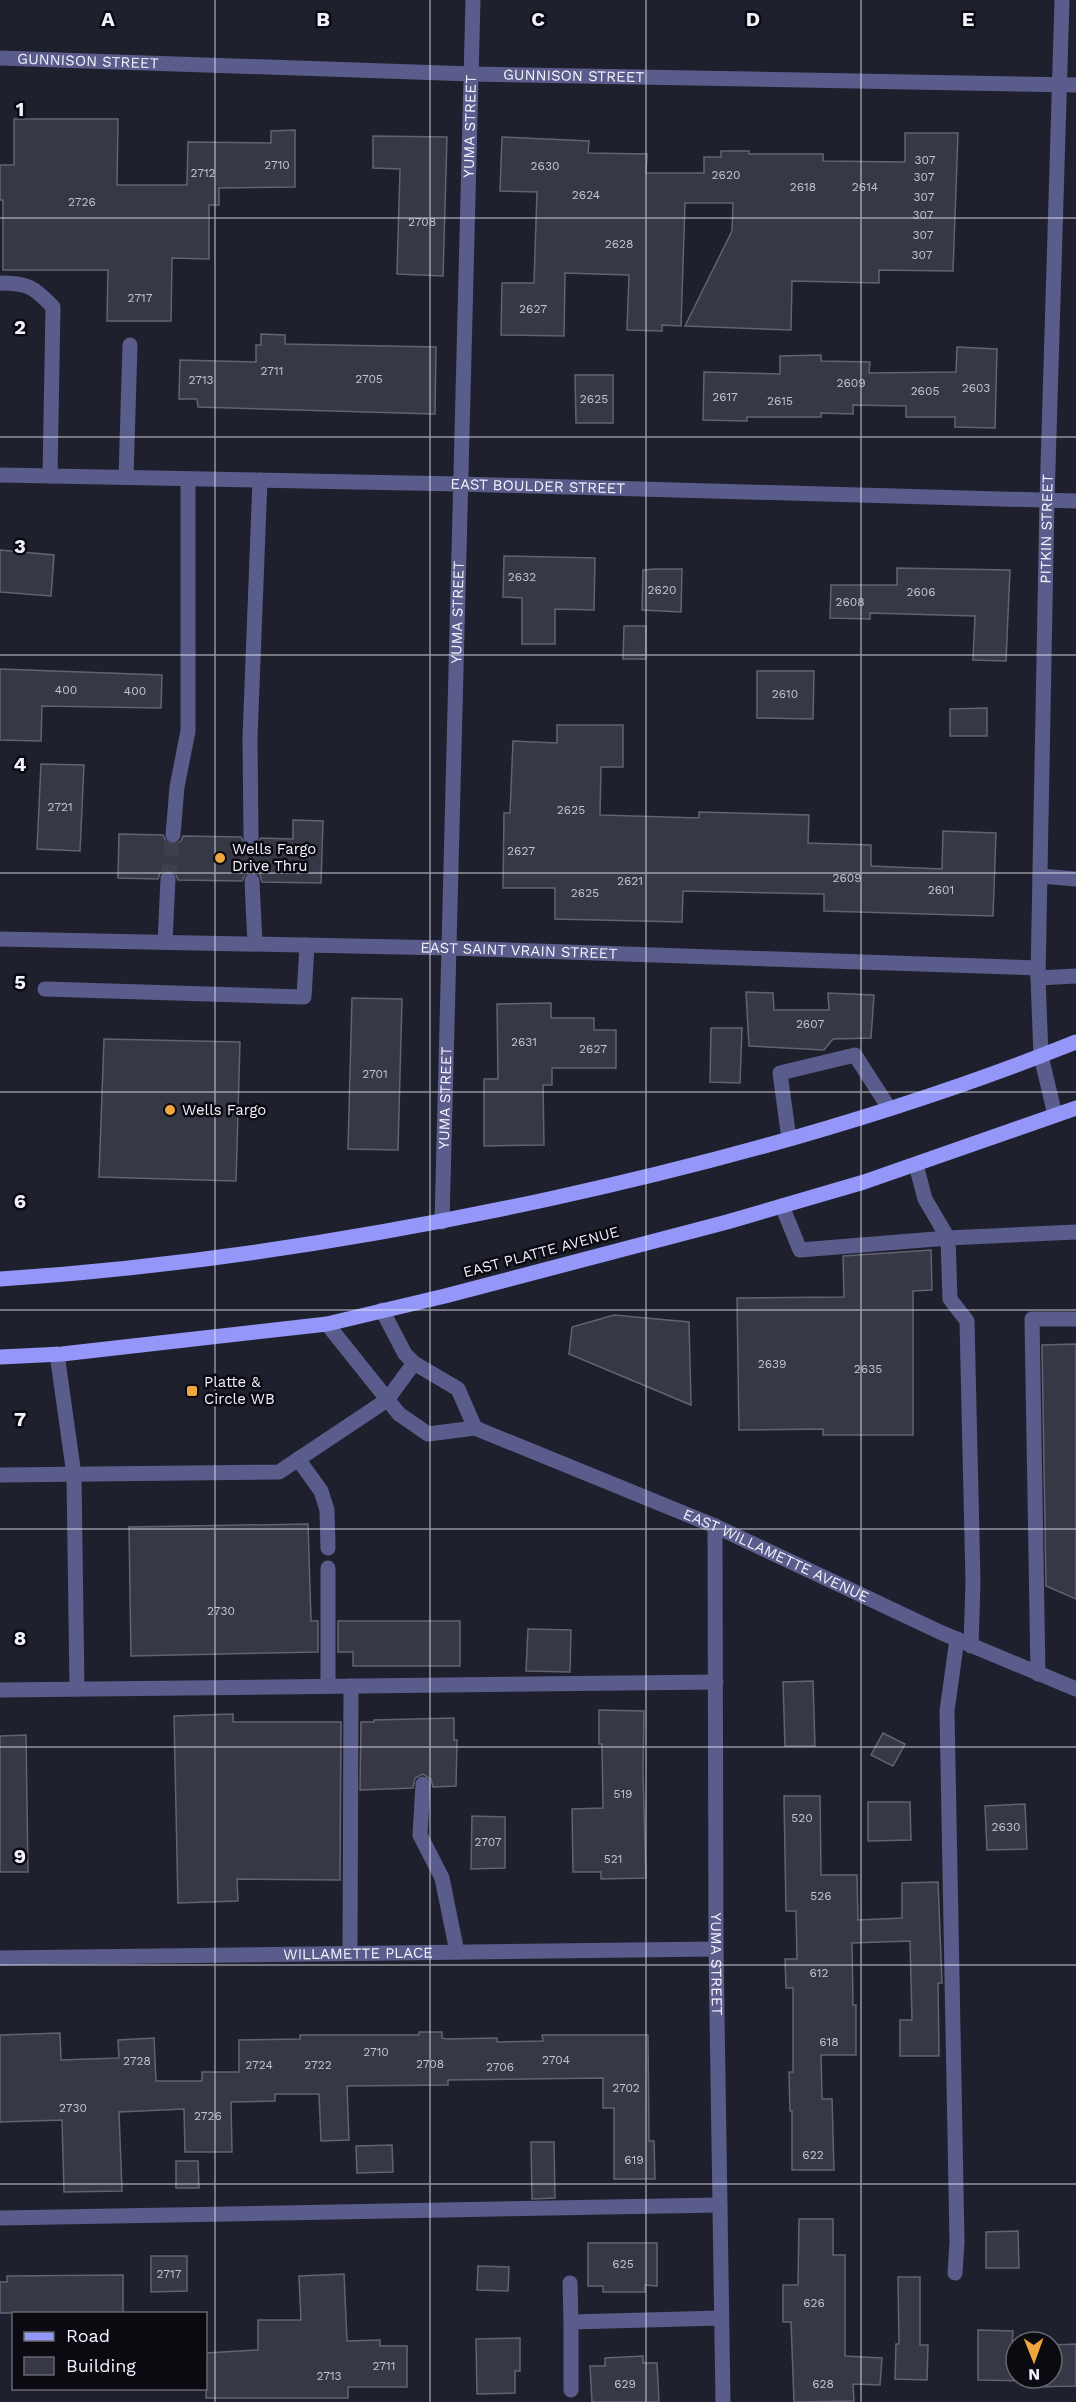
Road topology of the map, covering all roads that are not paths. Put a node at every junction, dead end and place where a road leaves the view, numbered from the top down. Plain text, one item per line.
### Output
1 (473, 0) edge
2 (1062, 0) edge
3 (0, 58) edge
4 (472, 74) junction
5 (1059, 84) junction
6 (1076, 85) edge
7 (0, 284) edge
8 (130, 345) dead end
9 (0, 475) edge
10 (50, 476) junction
11 (126, 477) junction
12 (188, 479) junction
13 (261, 480) junction
14 (460, 484) junction
15 (1047, 500) junction
16 (1076, 501) edge
17 (173, 835) tunnel mouth
18 (251, 837) tunnel mouth
19 (1040, 876) junction
20 (168, 879) tunnel mouth
21 (1076, 879) edge
22 (252, 881) tunnel mouth
23 (0, 939) edge
24 (165, 942) junction
25 (255, 944) junction
26 (308, 945) junction
27 (449, 948) junction
28 (1038, 973) junction
29 (1076, 976) edge
30 (45, 988) dead end
31 (1076, 1042) edge
32 (1041, 1056) junction
33 (889, 1108) junction
34 (1076, 1108) edge
35 (1055, 1115) junction
36 (789, 1139) junction
37 (916, 1165) junction
38 (782, 1206) junction
39 (442, 1222) junction
40 (1076, 1232) edge
41 (948, 1238) junction
42 (0, 1279) edge
43 (382, 1310) junction
44 (1076, 1319) edge
45 (327, 1324) junction
46 (57, 1354) junction
47 (0, 1357) edge
48 (414, 1363) junction
49 (387, 1400) junction
50 (475, 1428) junction
51 (298, 1459) junction
52 (0, 1475) edge
53 (74, 1475) junction
54 (716, 1526) junction
55 (328, 1548) dead end
56 (328, 1568) dead end
57 (957, 1640) junction
58 (971, 1646) junction
59 (1038, 1674) junction
60 (716, 1682) junction
61 (328, 1686) junction
62 (351, 1686) junction
63 (77, 1689) junction
64 (1076, 1689) edge
65 (0, 1690) edge
66 (423, 1784) dead end
67 (717, 1949) junction
68 (457, 1952) junction
69 (350, 1953) junction
70 (0, 1958) edge
71 (720, 2205) junction
72 (0, 2218) edge
73 (955, 2273) dead end
74 (570, 2283) dead end
75 (722, 2318) junction
76 (571, 2322) junction
77 (571, 2390) dead end
78 (723, 2402) edge

1 - 4 street, YUMA STREET
2 - 5 street, PITKIN STREET
3 - 4 street, GUNNISON STREET
4 - 5 street, GUNNISON STREET
4 - 14 street, YUMA STREET
5 - 6 street, GUNNISON STREET
5 - 15 street, PITKIN STREET
7 - 10 street
8 - 11 street
9 - 10 street, EAST BOULDER STREET
10 - 11 street, EAST BOULDER STREET
11 - 12 street, EAST BOULDER STREET
12 - 13 street, EAST BOULDER STREET
12 - 17 street
13 - 14 street, EAST BOULDER STREET
13 - 18 street
14 - 15 street, EAST BOULDER STREET
14 - 27 street, YUMA STREET
15 - 16 street, EAST BOULDER STREET
15 - 19 street, PITKIN STREET
19 - 21 street
19 - 28 street, PITKIN STREET
20 - 24 street
22 - 25 street
23 - 24 street, EAST SAINT VRAIN STREET
24 - 25 street, EAST SAINT VRAIN STREET
25 - 26 street, EAST SAINT VRAIN STREET
26 - 27 street, EAST SAINT VRAIN STREET
26 - 30 street
27 - 28 street, EAST SAINT VRAIN STREET
27 - 39 street, YUMA STREET
28 - 29 street, EAST SAINT VRAIN STREET
28 - 32 street, PITKIN STREET
31 - 32 main road
32 - 33 main road
32 - 35 street, PITKIN STREET
33 - 36 main road
33 - 36 street
34 - 35 main road, EAST PLATTE AVENUE
35 - 37 main road, EAST PLATTE AVENUE
36 - 39 main road
37 - 38 main road, EAST PLATTE AVENUE
37 - 41 street
38 - 41 street
38 - 43 main road, EAST PLATTE AVENUE
39 - 42 main road
40 - 41 street
41 - 58 street
43 - 45 main road, EAST PLATTE AVENUE
43 - 48 street
44 - 59 street
45 - 46 main road, EAST PLATTE AVENUE
45 - 49 street, EAST WILLAMETTE AVENUE
46 - 47 main road, EAST PLATTE AVENUE
46 - 53 street
48 - 49 street
48 - 50 street
49 - 50 street, EAST WILLAMETTE AVENUE
49 - 51 street
50 - 54 street, EAST WILLAMETTE AVENUE
51 - 53 street
51 - 55 street
52 - 53 street
53 - 63 street
54 - 57 street, EAST WILLAMETTE AVENUE
54 - 60 street, YUMA STREET
56 - 61 street
57 - 58 street, EAST WILLAMETTE AVENUE
57 - 73 street
58 - 59 street, EAST WILLAMETTE AVENUE
59 - 64 street, EAST WILLAMETTE AVENUE
60 - 62 street
60 - 67 street, YUMA STREET
61 - 62 street
61 - 63 street
62 - 69 street
63 - 65 street
66 - 68 street
67 - 68 street, WILLAMETTE PLACE
67 - 71 street, YUMA STREET
68 - 69 street, WILLAMETTE PLACE
69 - 70 street, WILLAMETTE PLACE
71 - 72 street
71 - 75 street, YUMA STREET
74 - 76 street
75 - 76 street
75 - 78 street, YUMA STREET
76 - 77 street

